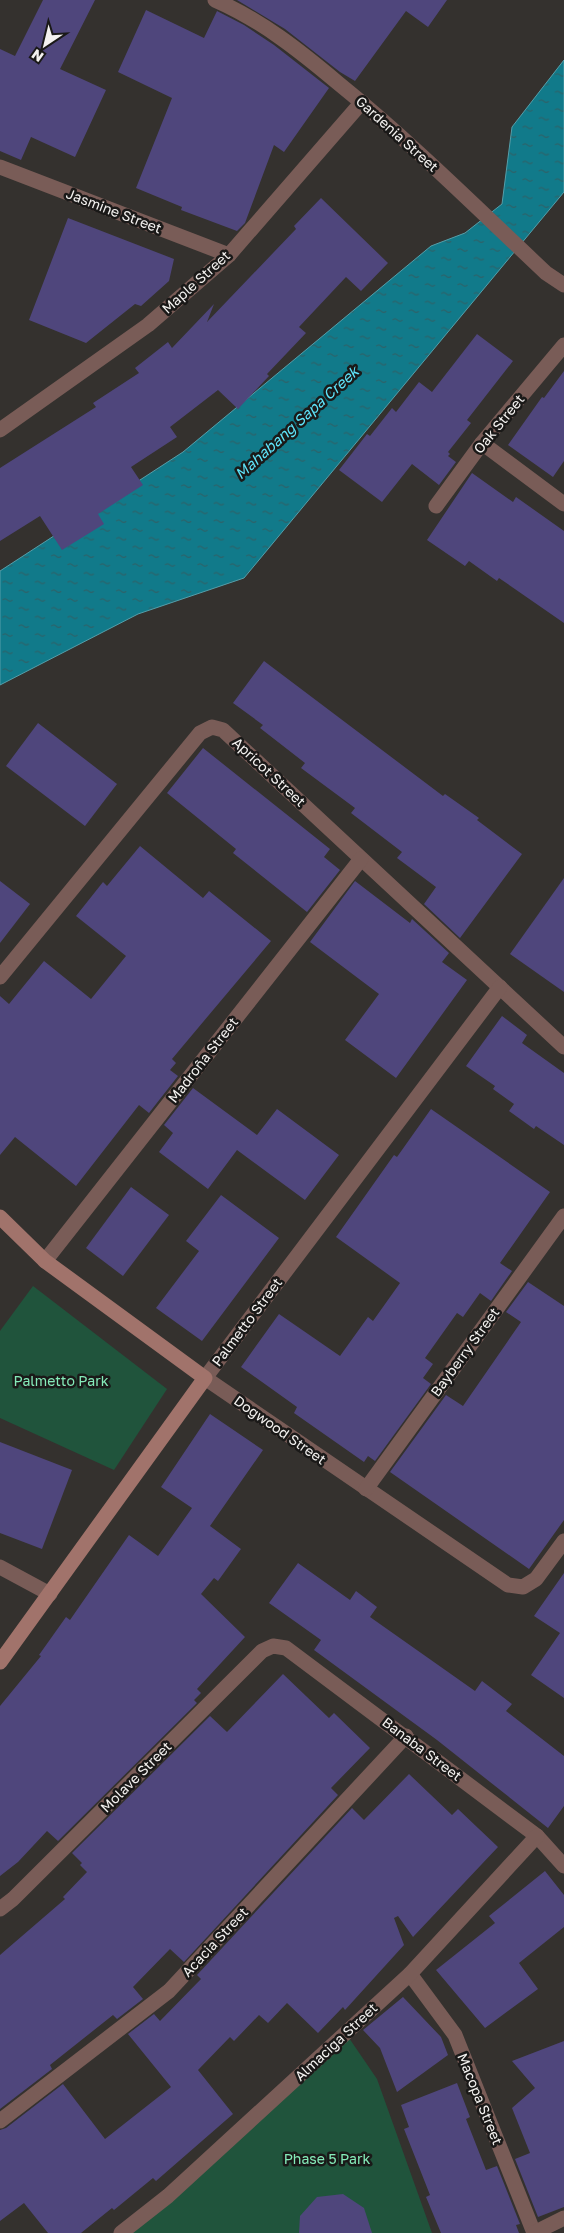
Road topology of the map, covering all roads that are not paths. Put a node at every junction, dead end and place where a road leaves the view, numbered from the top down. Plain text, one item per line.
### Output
1 (215, 0) edge
2 (362, 102) junction
3 (0, 167) edge
4 (229, 254) junction
5 (564, 285) edge
6 (564, 345) edge
7 (2, 427) edge
8 (482, 443) junction
9 (564, 504) edge
10 (436, 506) dead end
11 (361, 859) junction
12 (0, 977) edge
13 (500, 987) junction
14 (564, 1047) edge
15 (564, 1216) edge
16 (0, 1217) edge
17 (45, 1261) junction
18 (205, 1378) junction
19 (366, 1489) junction
20 (564, 1542) edge
21 (0, 1567) edge
22 (50, 1594) junction
23 (273, 1646) joint
24 (0, 1662) edge
25 (406, 1736) junction
26 (537, 1836) junction
27 (564, 1866) edge
28 (0, 1908) edge
29 (410, 1974) junction
30 (0, 2121) edge
31 (564, 2218) edge
32 (121, 2233) edge
33 (534, 2233) edge

1 - 2 street, Gardenia Street
2 - 4 street, Maple Street
2 - 5 street, Gardenia Street
3 - 4 street, Jasmine Street
4 - 7 street, Maple Street
6 - 8 street, Oak Street
8 - 9 street
8 - 10 street, Oak Street
11 - 12 street, Apricot Street
11 - 13 street, Apricot Street
11 - 17 street, Madroña Street
13 - 14 street, Apricot Street
13 - 18 street, Palmetto Street
15 - 19 street, Bayberry Street
16 - 17 street, Dogwood Street
17 - 18 street, Dogwood Street
18 - 19 street, Dogwood Street
18 - 22 street, Palmetto Street
19 - 20 street, Dogwood Street
21 - 22 street
22 - 24 street, Palmetto Street
23 - 25 street, Banaba Street
23 - 28 street, Molave Street
25 - 26 street, Banaba Street
25 - 30 street, Acacia Street
26 - 27 street, Banaba Street
26 - 29 street, Almaciga Street
29 - 32 street, Almaciga Street
29 - 33 street, Macopa Street
31 - 33 street

